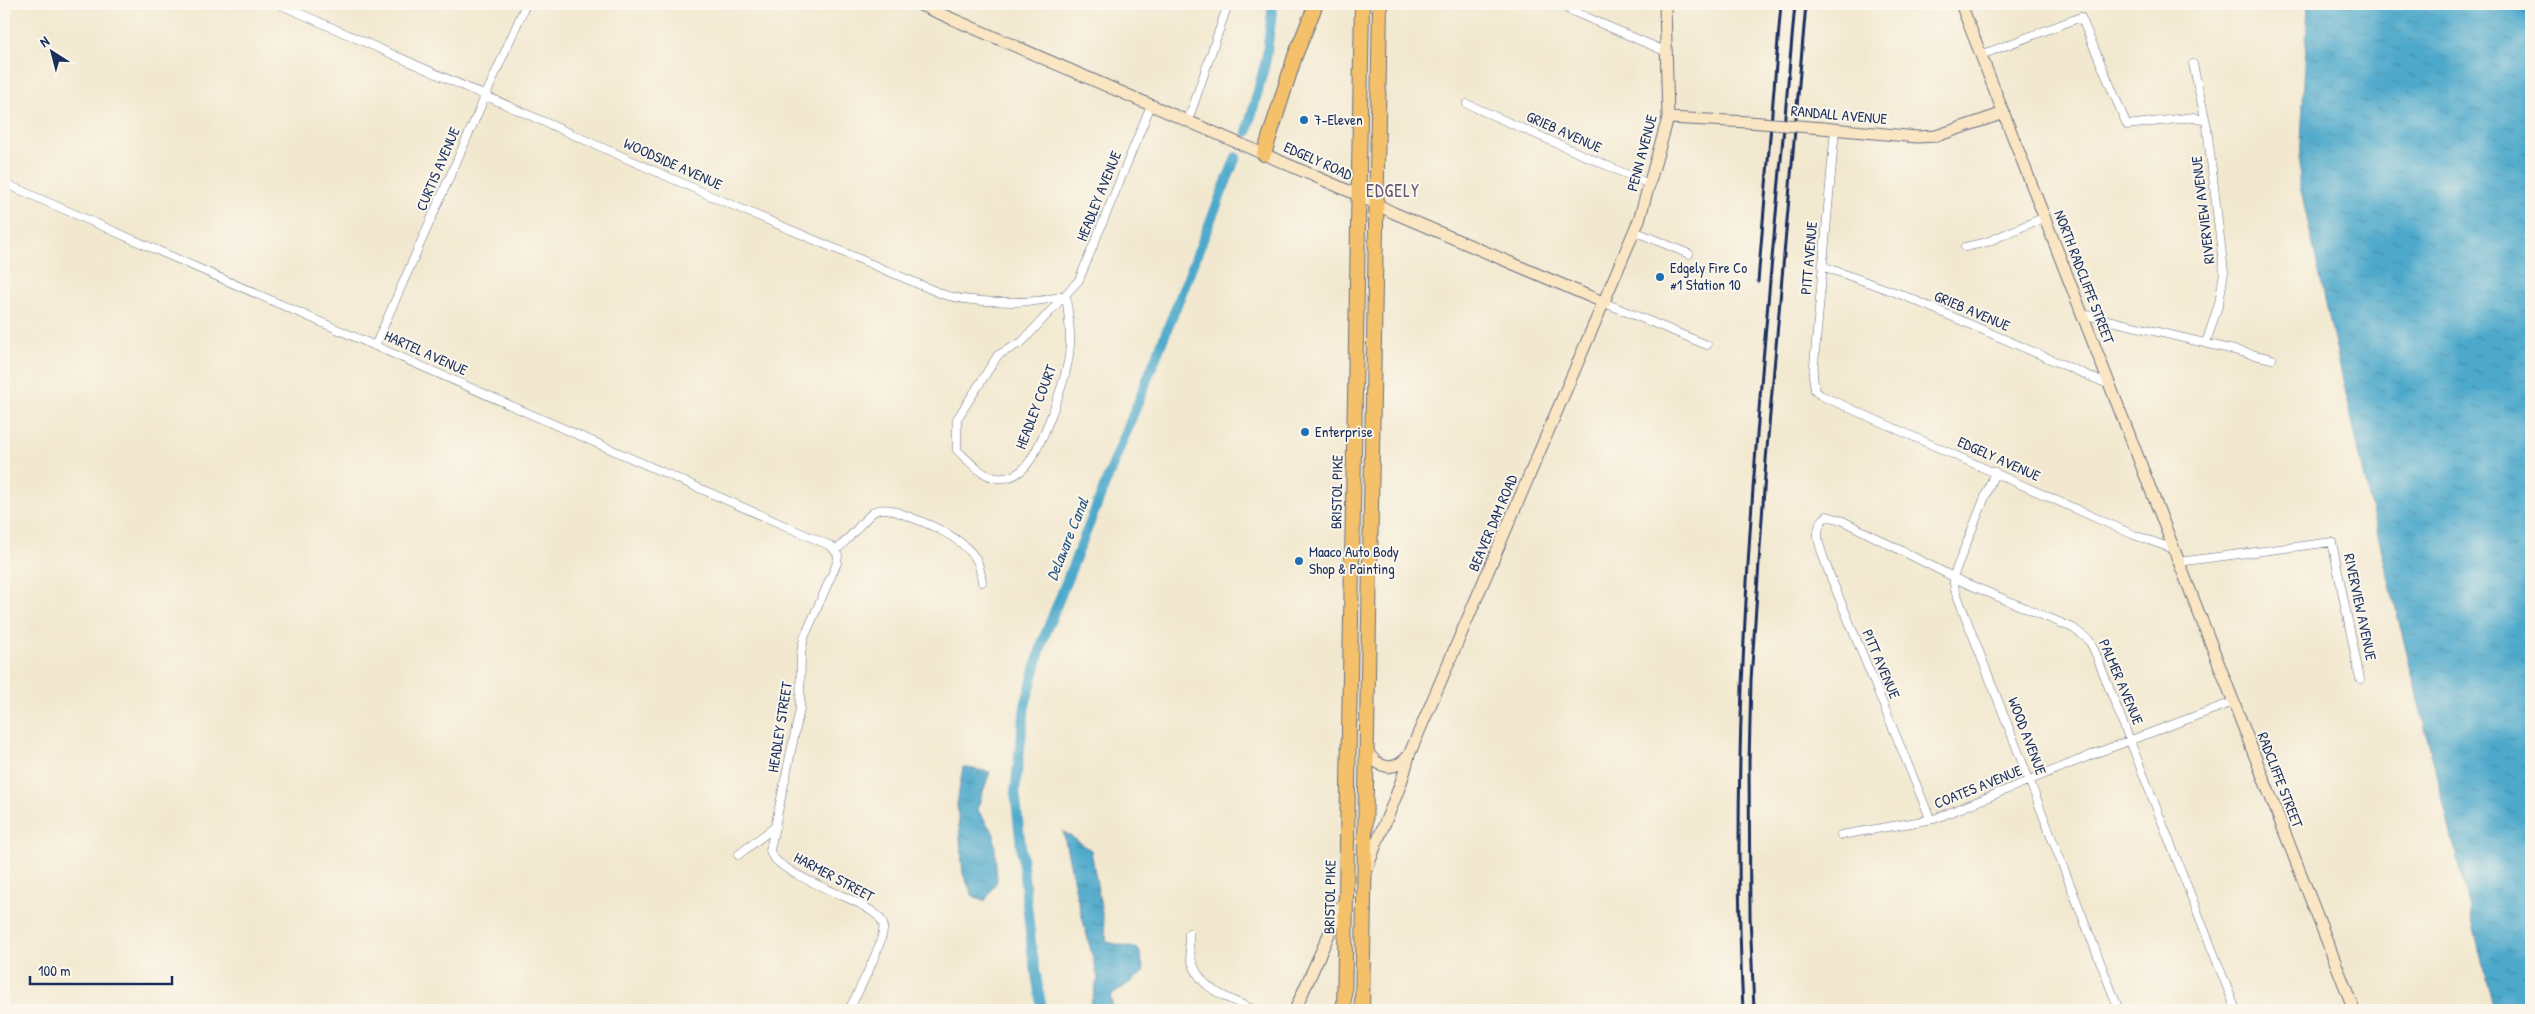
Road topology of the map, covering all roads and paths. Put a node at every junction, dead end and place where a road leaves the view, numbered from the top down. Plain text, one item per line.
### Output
1 (279, 4) edge
2 (526, 4) edge
3 (918, 4) edge
4 (1228, 4) edge
5 (1316, 4) edge
6 (1362, 4) edge
7 (1380, 4) edge
8 (1556, 4) edge
9 (1665, 4) edge
10 (1961, 4) edge
11 (1667, 52) junction
12 (1981, 54) junction
13 (2193, 64) dead end
14 (485, 95) junction
15 (1467, 104) dead end
16 (1151, 105) junction
17 (2004, 113) junction
18 (1668, 118) junction
19 (1188, 121) junction
20 (2205, 121) junction
21 (1835, 129) junction
22 (1264, 154) junction
23 (4, 183) edge
24 (1650, 185) junction
25 (1358, 195) junction
26 (1376, 205) junction
27 (2045, 217) junction
28 (1634, 231) junction
29 (1965, 247) dead end
30 (1689, 254) dead end
31 (1822, 266) junction
32 (1066, 294) junction
33 (1605, 303) junction
34 (2082, 314) junction
35 (2206, 343) junction
36 (1707, 345) dead end
37 (375, 346) junction
38 (2272, 359) dead end
39 (2110, 385) junction
40 (1815, 390) joint
41 (1995, 472) junction
42 (1823, 519) joint
43 (2174, 549) junction
44 (836, 550) junction
45 (2178, 562) junction
46 (1953, 576) junction
47 (982, 582) dead end
48 (2360, 679) dead end
49 (2233, 702) junction
50 (2131, 741) junction
51 (1367, 751) junction
52 (1409, 755) junction
53 (2029, 781) junction
54 (1930, 818) junction
55 (776, 826) junction
56 (1841, 836) dead end
57 (738, 855) dead end
58 (1364, 879) junction
59 (1346, 894) junction
60 (1189, 932) dead end
61 (850, 1010) edge
62 (1255, 1010) edge
63 (1295, 1010) edge
64 (1344, 1010) edge
65 (1362, 1010) edge
66 (2119, 1010) edge
67 (2236, 1010) edge
68 (2354, 1010) edge

1 - 14 street, WOODSIDE AVENUE
2 - 14 street, CURTIS AVENUE
3 - 16 street, EDGELY ROAD
4 - 19 street
5 - 22 highway
6 - 25 highway, BRISTOL PIKE
7 - 26 highway
8 - 11 street
9 - 11 street, PENN AVENUE
10 - 12 street, NORTH RADCLIFFE STREET
11 - 18 street, PENN AVENUE
12 - 17 street, NORTH RADCLIFFE STREET
12 - 20 street
13 - 20 street, RIVERVIEW AVENUE
14 - 32 street, WOODSIDE AVENUE
14 - 37 street, CURTIS AVENUE
15 - 24 street, GRIEB AVENUE
16 - 19 street, EDGELY ROAD
16 - 32 street, HEADLEY AVENUE
17 - 21 street, RANDALL AVENUE
17 - 27 street, NORTH RADCLIFFE STREET
18 - 21 street, RANDALL AVENUE, bridge
18 - 24 street, PENN AVENUE
19 - 22 street, EDGELY ROAD
20 - 35 street, RIVERVIEW AVENUE
21 - 31 street, PITT AVENUE
22 - 25 street, EDGELY ROAD
23 - 37 street, HARTEL AVENUE
24 - 28 street, PENN AVENUE
25 - 26 street, EDGELY ROAD
25 - 59 highway, BRISTOL PIKE
26 - 33 street, EDGELY ROAD
26 - 51 highway
27 - 29 street
27 - 34 street, NORTH RADCLIFFE STREET
28 - 30 street
28 - 33 street, PENN AVENUE
31 - 39 street, GRIEB AVENUE
31 - 40 street, PITT AVENUE
32 - 32 street, HEADLEY COURT
33 - 36 street, EDGELY ROAD
33 - 52 street, BEAVER DAM ROAD
34 - 35 street
34 - 39 street, NORTH RADCLIFFE STREET
35 - 38 street
37 - 44 street, HARTEL AVENUE
39 - 43 street, NORTH RADCLIFFE STREET
40 - 41 street, EDGELY AVENUE
41 - 43 street, EDGELY AVENUE
41 - 46 street
42 - 46 street, PALMER AVENUE
42 - 54 street, PITT AVENUE
43 - 45 street, NORTH RADCLIFFE STREET
44 - 47 street
44 - 55 street, HEADLEY STREET
45 - 48 street, RIVERVIEW AVENUE
45 - 49 street, RADCLIFFE STREET
46 - 50 street, PALMER AVENUE
46 - 53 street, WOOD AVENUE
49 - 50 street, COATES AVENUE
49 - 68 street, RADCLIFFE STREET
50 - 53 street, COATES AVENUE
50 - 67 street, PALMER AVENUE
51 - 52 street
51 - 58 highway
52 - 58 street, BEAVER DAM ROAD
53 - 54 street, COATES AVENUE
53 - 66 street, WOOD AVENUE
54 - 56 street, COATES AVENUE
55 - 57 street
55 - 61 street, HARMER STREET
58 - 65 highway
59 - 63 street
59 - 64 highway, BRISTOL PIKE
60 - 62 street

